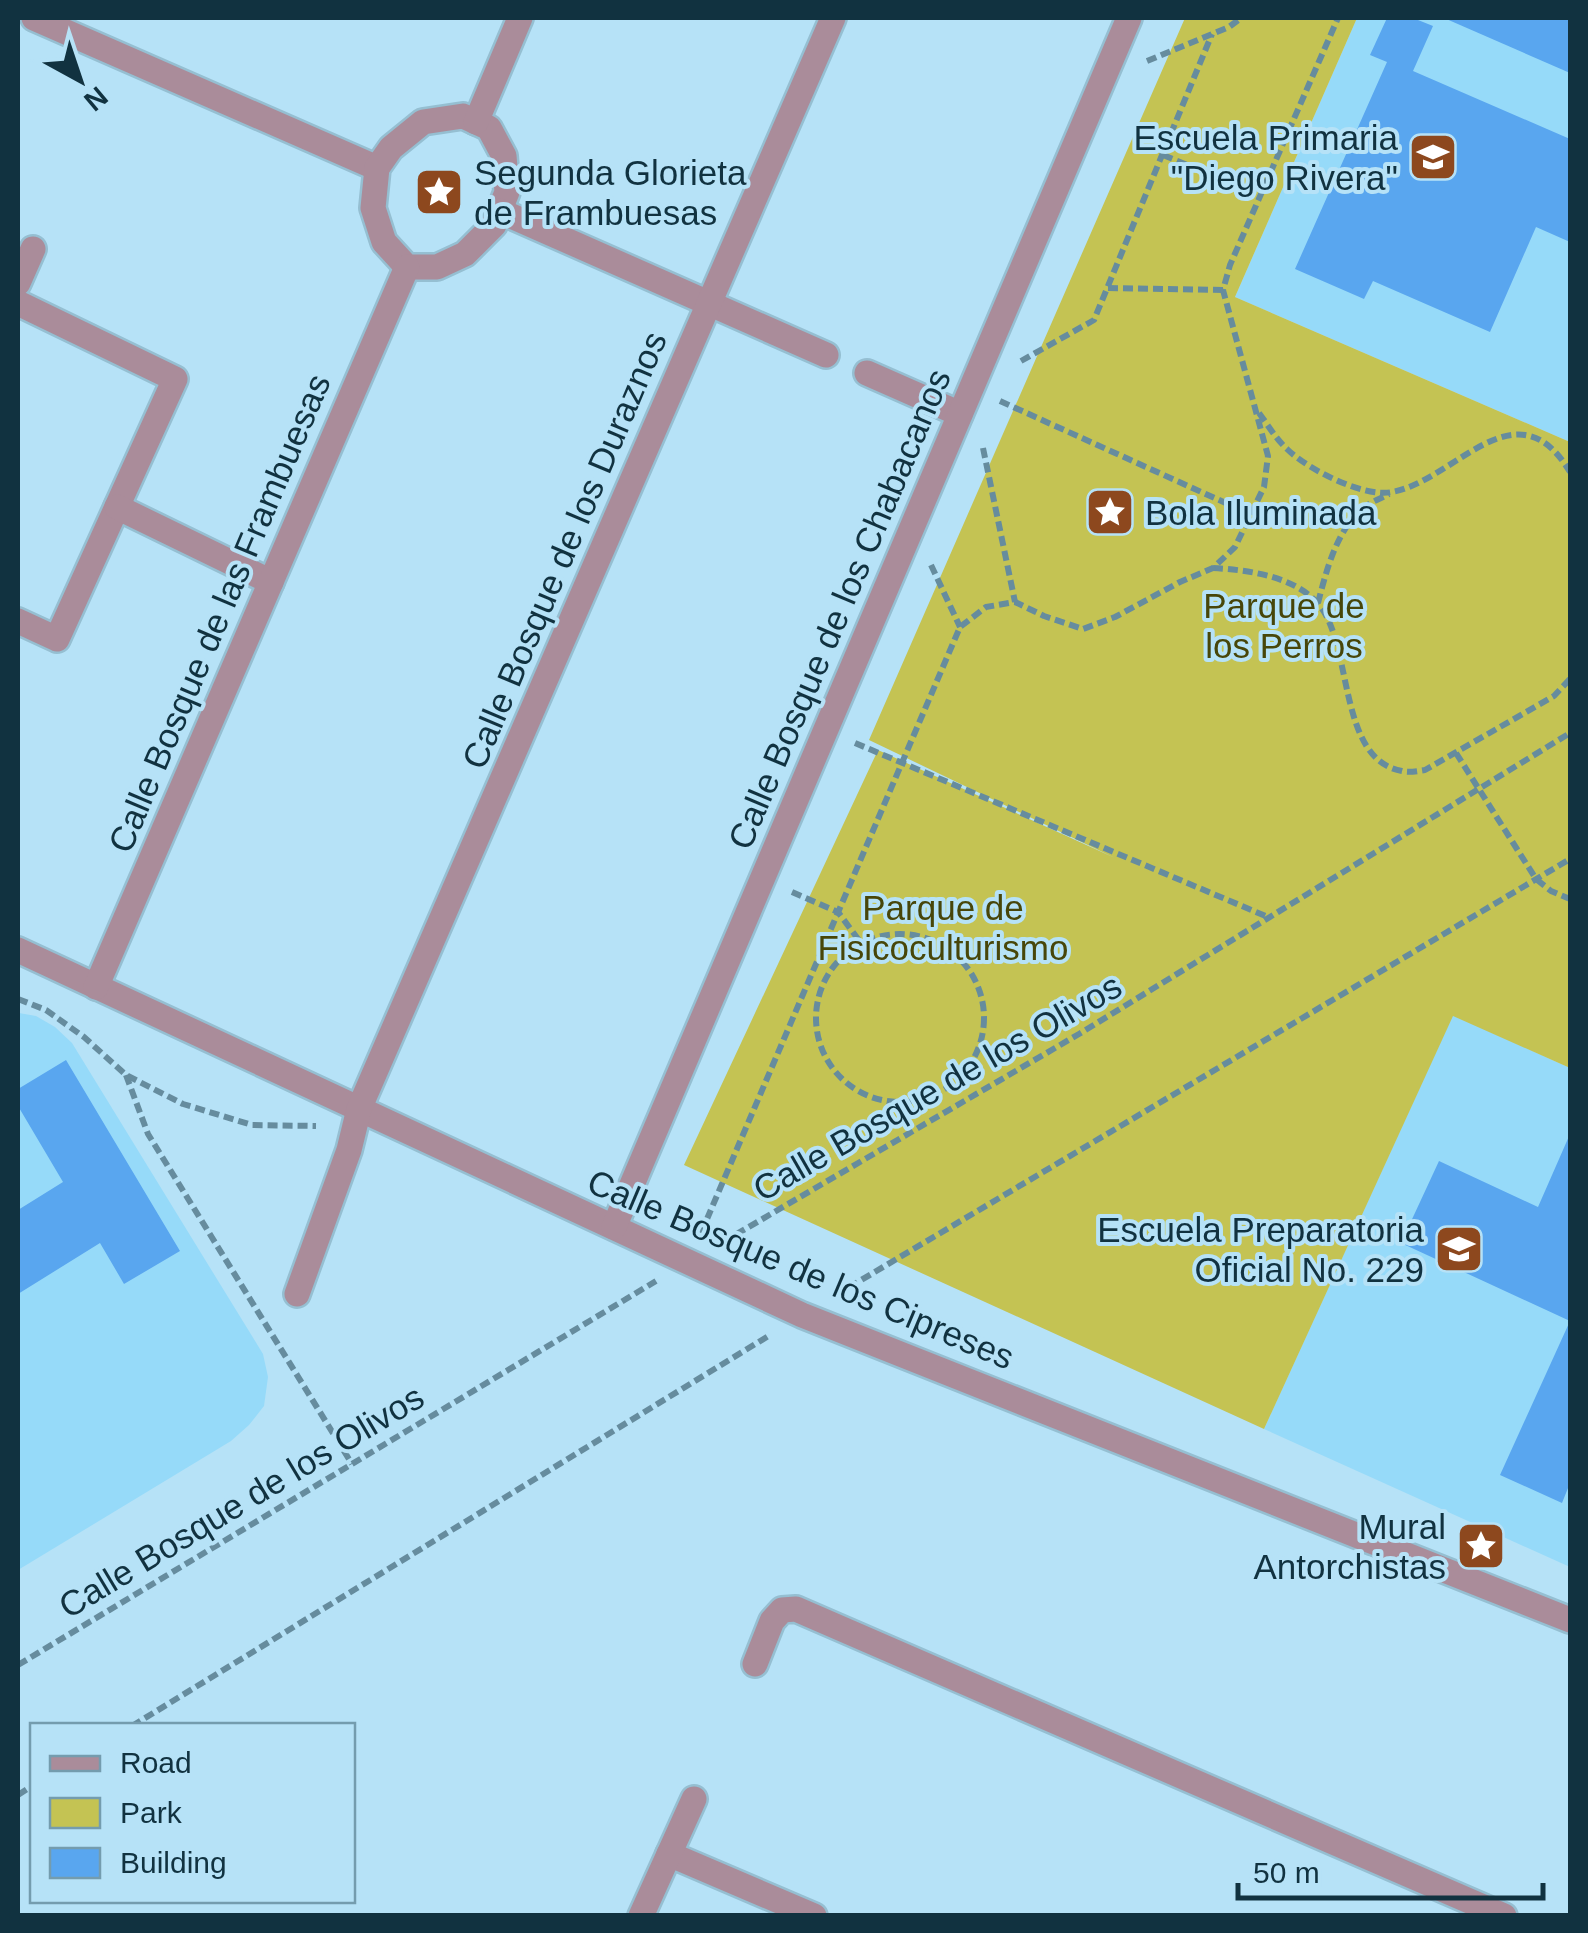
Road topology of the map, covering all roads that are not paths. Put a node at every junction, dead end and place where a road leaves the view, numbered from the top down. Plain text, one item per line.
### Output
1 (34, 18) edge
2 (520, 18) edge
3 (833, 18) edge
4 (1129, 18) edge
5 (476, 122) junction
6 (377, 168) junction
7 (500, 211) junction
8 (32, 249) dead end
9 (407, 267) junction
10 (18, 284) edge
11 (18, 303) edge
12 (709, 303) junction
13 (826, 354) dead end
14 (867, 373) dead end
15 (960, 414) junction
16 (117, 507) junction
17 (271, 582) junction
18 (18, 622) edge
19 (18, 950) edge
20 (96, 987) junction
21 (359, 1109) junction
22 (614, 1228) junction
23 (297, 1294) dead end
24 (1570, 1620) edge
25 (755, 1664) dead end
26 (694, 1799) dead end
27 (669, 1854) junction
28 (641, 1916) edge
29 (814, 1916) edge
30 (1504, 1916) edge

1 - 6 street
2 - 5 street
3 - 12 street, Calle Bosque de los Duraznos
4 - 15 street, Calle Bosque de los Chabacanos
5 - 6 street
5 - 7 street
6 - 9 street
7 - 9 street
7 - 12 street
8 - 10 street
9 - 17 street, Calle Bosque de las Frambuesas
11 - 16 street
12 - 13 street
12 - 21 street, Calle Bosque de los Duraznos
14 - 15 street
15 - 22 street, Calle Bosque de los Chabacanos
16 - 17 street
16 - 18 street
17 - 20 street, Calle Bosque de las Frambuesas
19 - 20 street, Calle Bosque de los Cipreses
20 - 21 street, Calle Bosque de los Cipreses
21 - 22 street, Calle Bosque de los Cipreses
21 - 23 street, Calle Bosque de los Duraznos
22 - 24 street, Calle Bosque de los Cipreses
25 - 30 street
26 - 27 street
27 - 28 street
27 - 29 street

